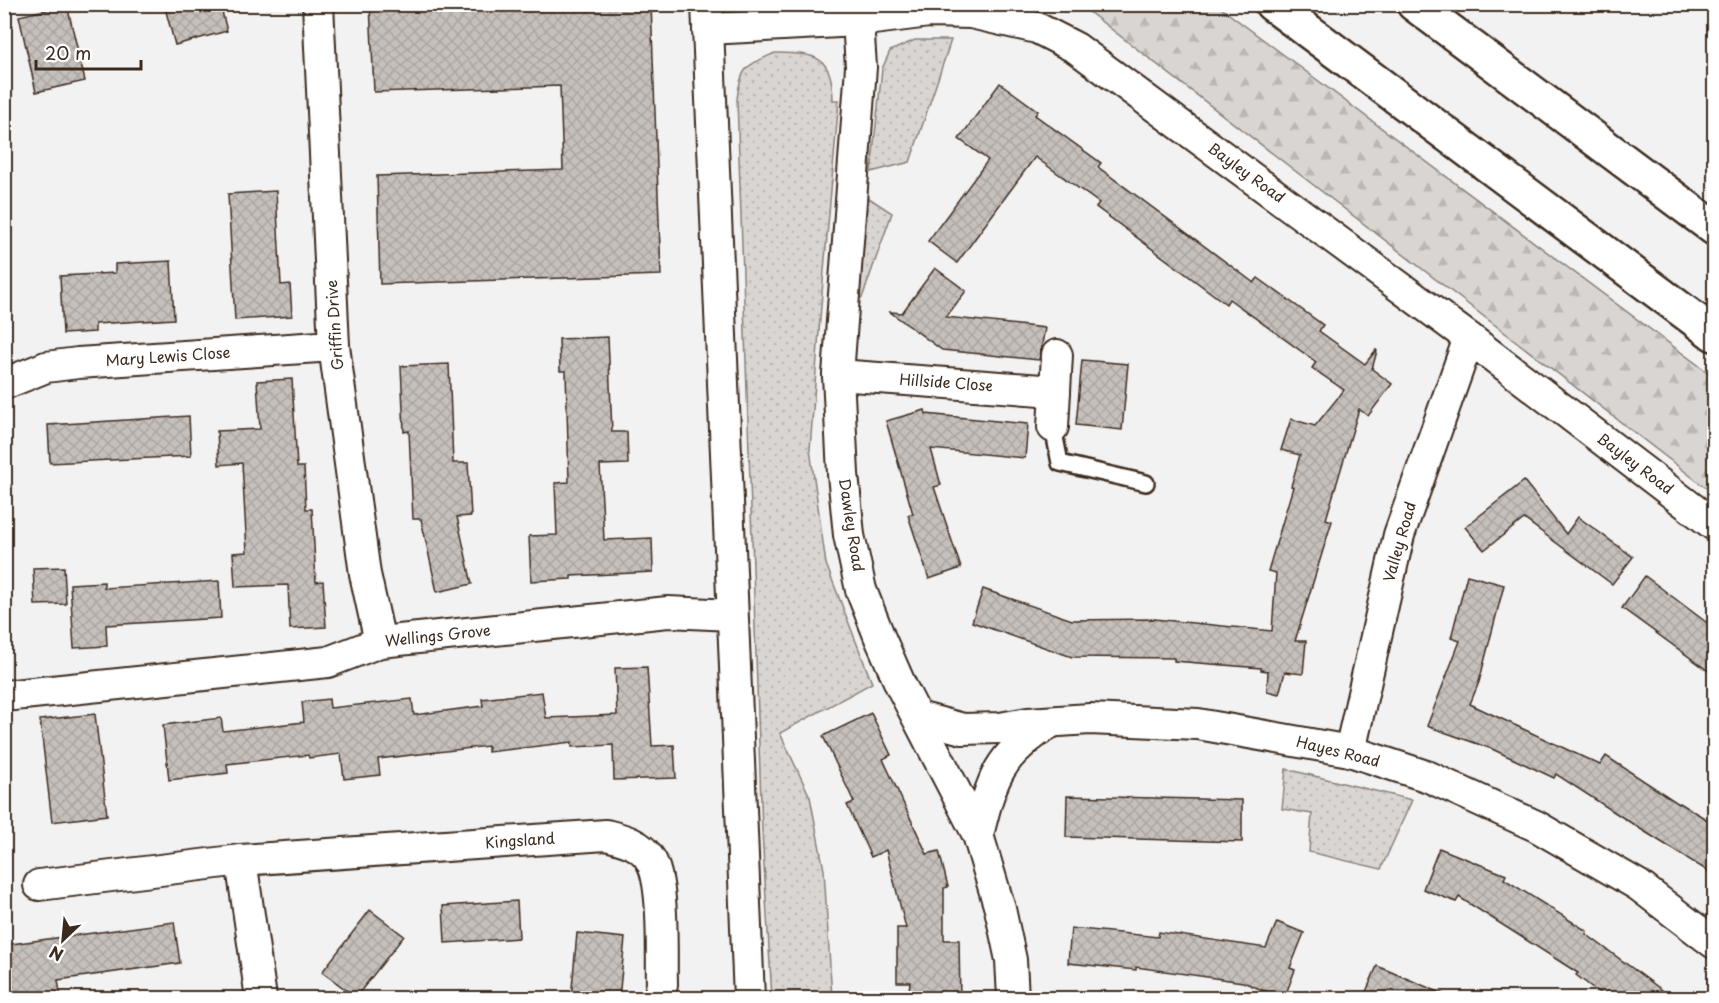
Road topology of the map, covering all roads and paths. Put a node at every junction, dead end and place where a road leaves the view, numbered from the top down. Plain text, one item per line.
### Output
1 (318, 4) edge
2 (1272, 4) edge
3 (1414, 4) edge
4 (708, 17) edge
5 (858, 21) junction
6 (1714, 228) edge
7 (1714, 334) edge
8 (1469, 338) junction
9 (334, 346) junction
10 (1057, 355) dead end
11 (838, 375) junction
12 (4, 384) edge
13 (1055, 391) junction
14 (1053, 427) joint
15 (1146, 483) dead end
16 (1714, 525) edge
17 (732, 615) junction
18 (380, 642) junction
19 (4, 696) edge
20 (918, 717) junction
21 (1053, 722) junction
22 (1350, 751) junction
23 (978, 835) junction
24 (241, 860) junction
25 (39, 885) dead end
26 (1714, 943) edge
27 (261, 999) edge
28 (659, 999) edge
29 (749, 999) edge
30 (1013, 999) edge

1 - 9 street, Griffin Drive
2 - 7 highway
3 - 6 highway
4 - 5 street, Bayley Road
4 - 17 street
5 - 8 street, Bayley Road
5 - 11 street, Dawley Road
8 - 16 street, Bayley Road
8 - 22 street, Valley Road
9 - 12 street, Mary Lewis Close
9 - 18 street, Griffin Drive
10 - 13 street
11 - 13 street, Hillside Close
11 - 20 street, Dawley Road
13 - 14 street
14 - 15 lane
17 - 18 street, Wellings Grove
17 - 29 street
18 - 19 street, Wellings Grove
20 - 21 street, Hayes Road
20 - 23 street, Dawley Road
21 - 22 street, Hayes Road
21 - 23 street
22 - 26 street, Hayes Road
23 - 30 street, Dawley Road
24 - 25 street, Kingsland
24 - 27 street
24 - 28 street, Kingsland

